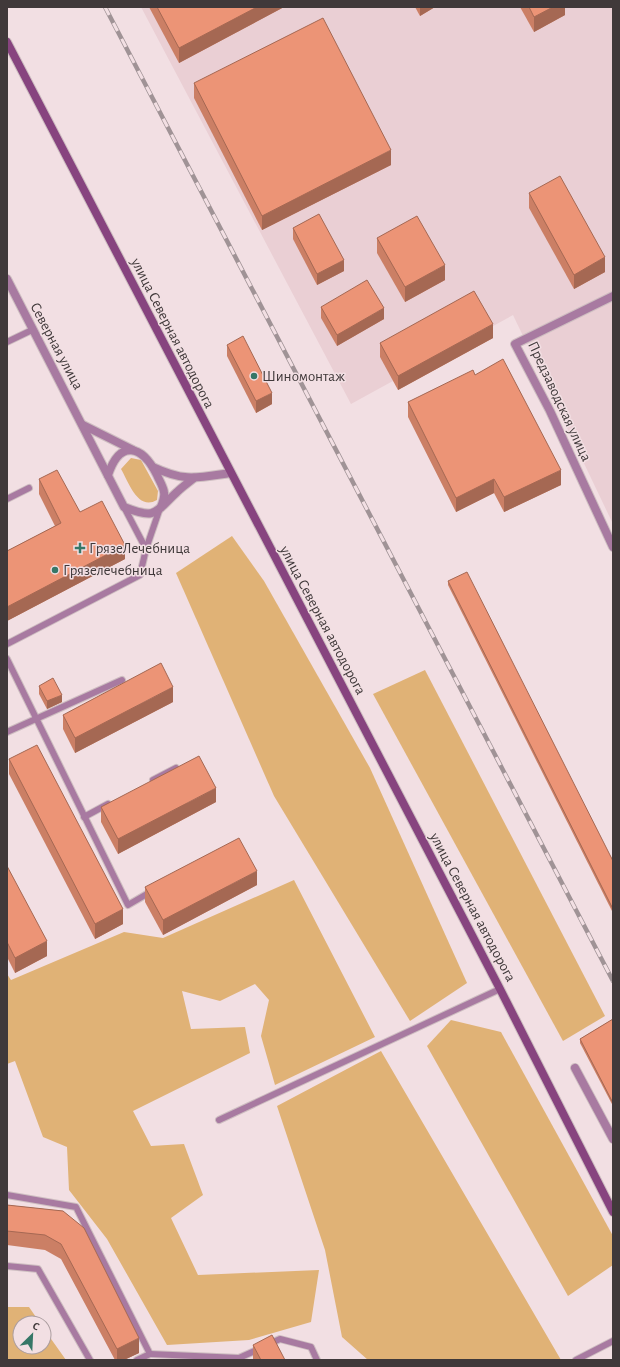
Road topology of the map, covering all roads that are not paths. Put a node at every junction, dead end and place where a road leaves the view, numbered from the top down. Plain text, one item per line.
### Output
1 (7, 42) edge
2 (7, 279) edge
3 (613, 296) edge
4 (32, 330) junction
5 (7, 342) edge
6 (83, 425) junction
7 (134, 450) junction
8 (153, 467) junction
9 (230, 472) junction
10 (108, 475) junction
11 (194, 478) junction
12 (29, 488) dead end
13 (7, 499) edge
14 (124, 507) junction
15 (159, 511) junction
16 (613, 547) edge
17 (146, 549) junction
18 (7, 644) edge
19 (7, 659) edge
20 (122, 680) dead end
21 (36, 718) junction
22 (7, 732) edge
23 (176, 768) edge
24 (148, 783) edge
25 (112, 802) edge
26 (84, 816) junction
27 (160, 886) edge
28 (500, 989) junction
29 (575, 1068) dead end
30 (219, 1120) dead end
31 (613, 1139) edge
32 (7, 1195) edge
33 (613, 1212) edge
34 (7, 1266) edge
35 (613, 1341) edge
36 (150, 1354) junction
37 (239, 1359) edge
38 (90, 1360) edge
39 (137, 1360) edge
40 (317, 1360) edge
41 (576, 1360) edge

1 - 9 main road, улица Северная автодорога
2 - 4 street, Северная улица
3 - 16 street, Предзаводская улица
4 - 5 lane
4 - 6 street, Северная улица
6 - 7 street
6 - 10 street, Северная улица
7 - 8 street
7 - 10 street
8 - 11 street
8 - 15 street
9 - 11 street
9 - 28 main road, улица Северная автодорога
10 - 14 street
11 - 15 street
12 - 13 lane
14 - 15 street
14 - 17 lane
15 - 17 lane
17 - 18 lane
19 - 21 lane
20 - 21 lane
21 - 22 lane
21 - 26 lane
23 - 24 lane
25 - 26 lane
26 - 27 lane
28 - 30 lane
28 - 33 main road, улица Северная автодорога
29 - 31 street
32 - 36 lane
34 - 38 lane
35 - 41 lane
36 - 37 lane
36 - 39 lane
37 - 40 lane

